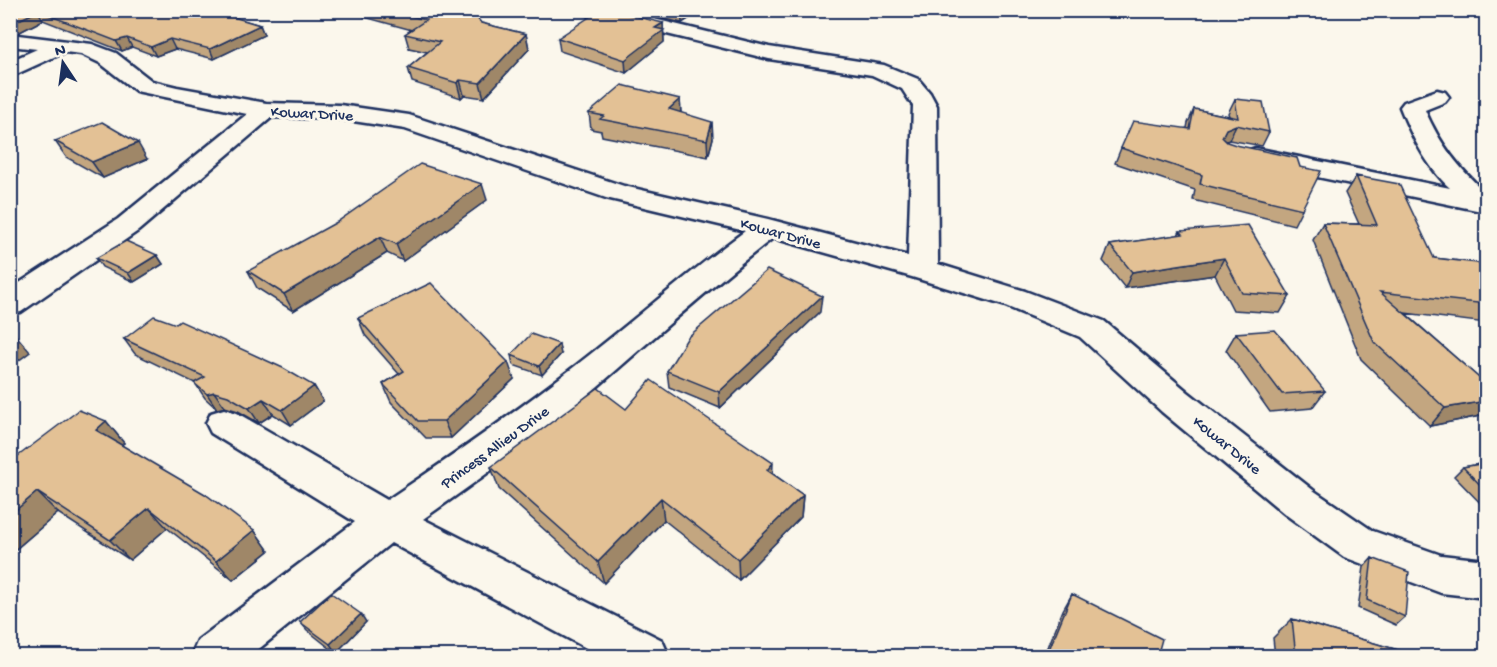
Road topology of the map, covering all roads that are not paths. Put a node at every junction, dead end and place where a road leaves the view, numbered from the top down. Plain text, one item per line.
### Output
1 (592, 10) edge
2 (10, 40) edge
3 (63, 45) junction
4 (10, 69) edge
5 (1437, 97) dead end
6 (266, 110) junction
7 (1230, 150) edge
8 (1485, 205) edge
9 (768, 228) junction
10 (923, 270) junction
11 (10, 304) edge
12 (224, 423) dead end
13 (388, 521) junction
14 (1486, 579) edge
15 (214, 657) edge
16 (646, 657) edge

1 - 10 street
2 - 3 street, Kowar Drive
3 - 4 street
3 - 6 street, Kowar Drive
5 - 8 street
6 - 9 street, Kowar Drive
6 - 11 street
7 - 8 street
9 - 10 street, Kowar Drive
9 - 13 street, Princess Allieu Drive
10 - 14 street, Kowar Drive
12 - 13 street
13 - 15 street, Princess Allieu Drive
13 - 16 street

